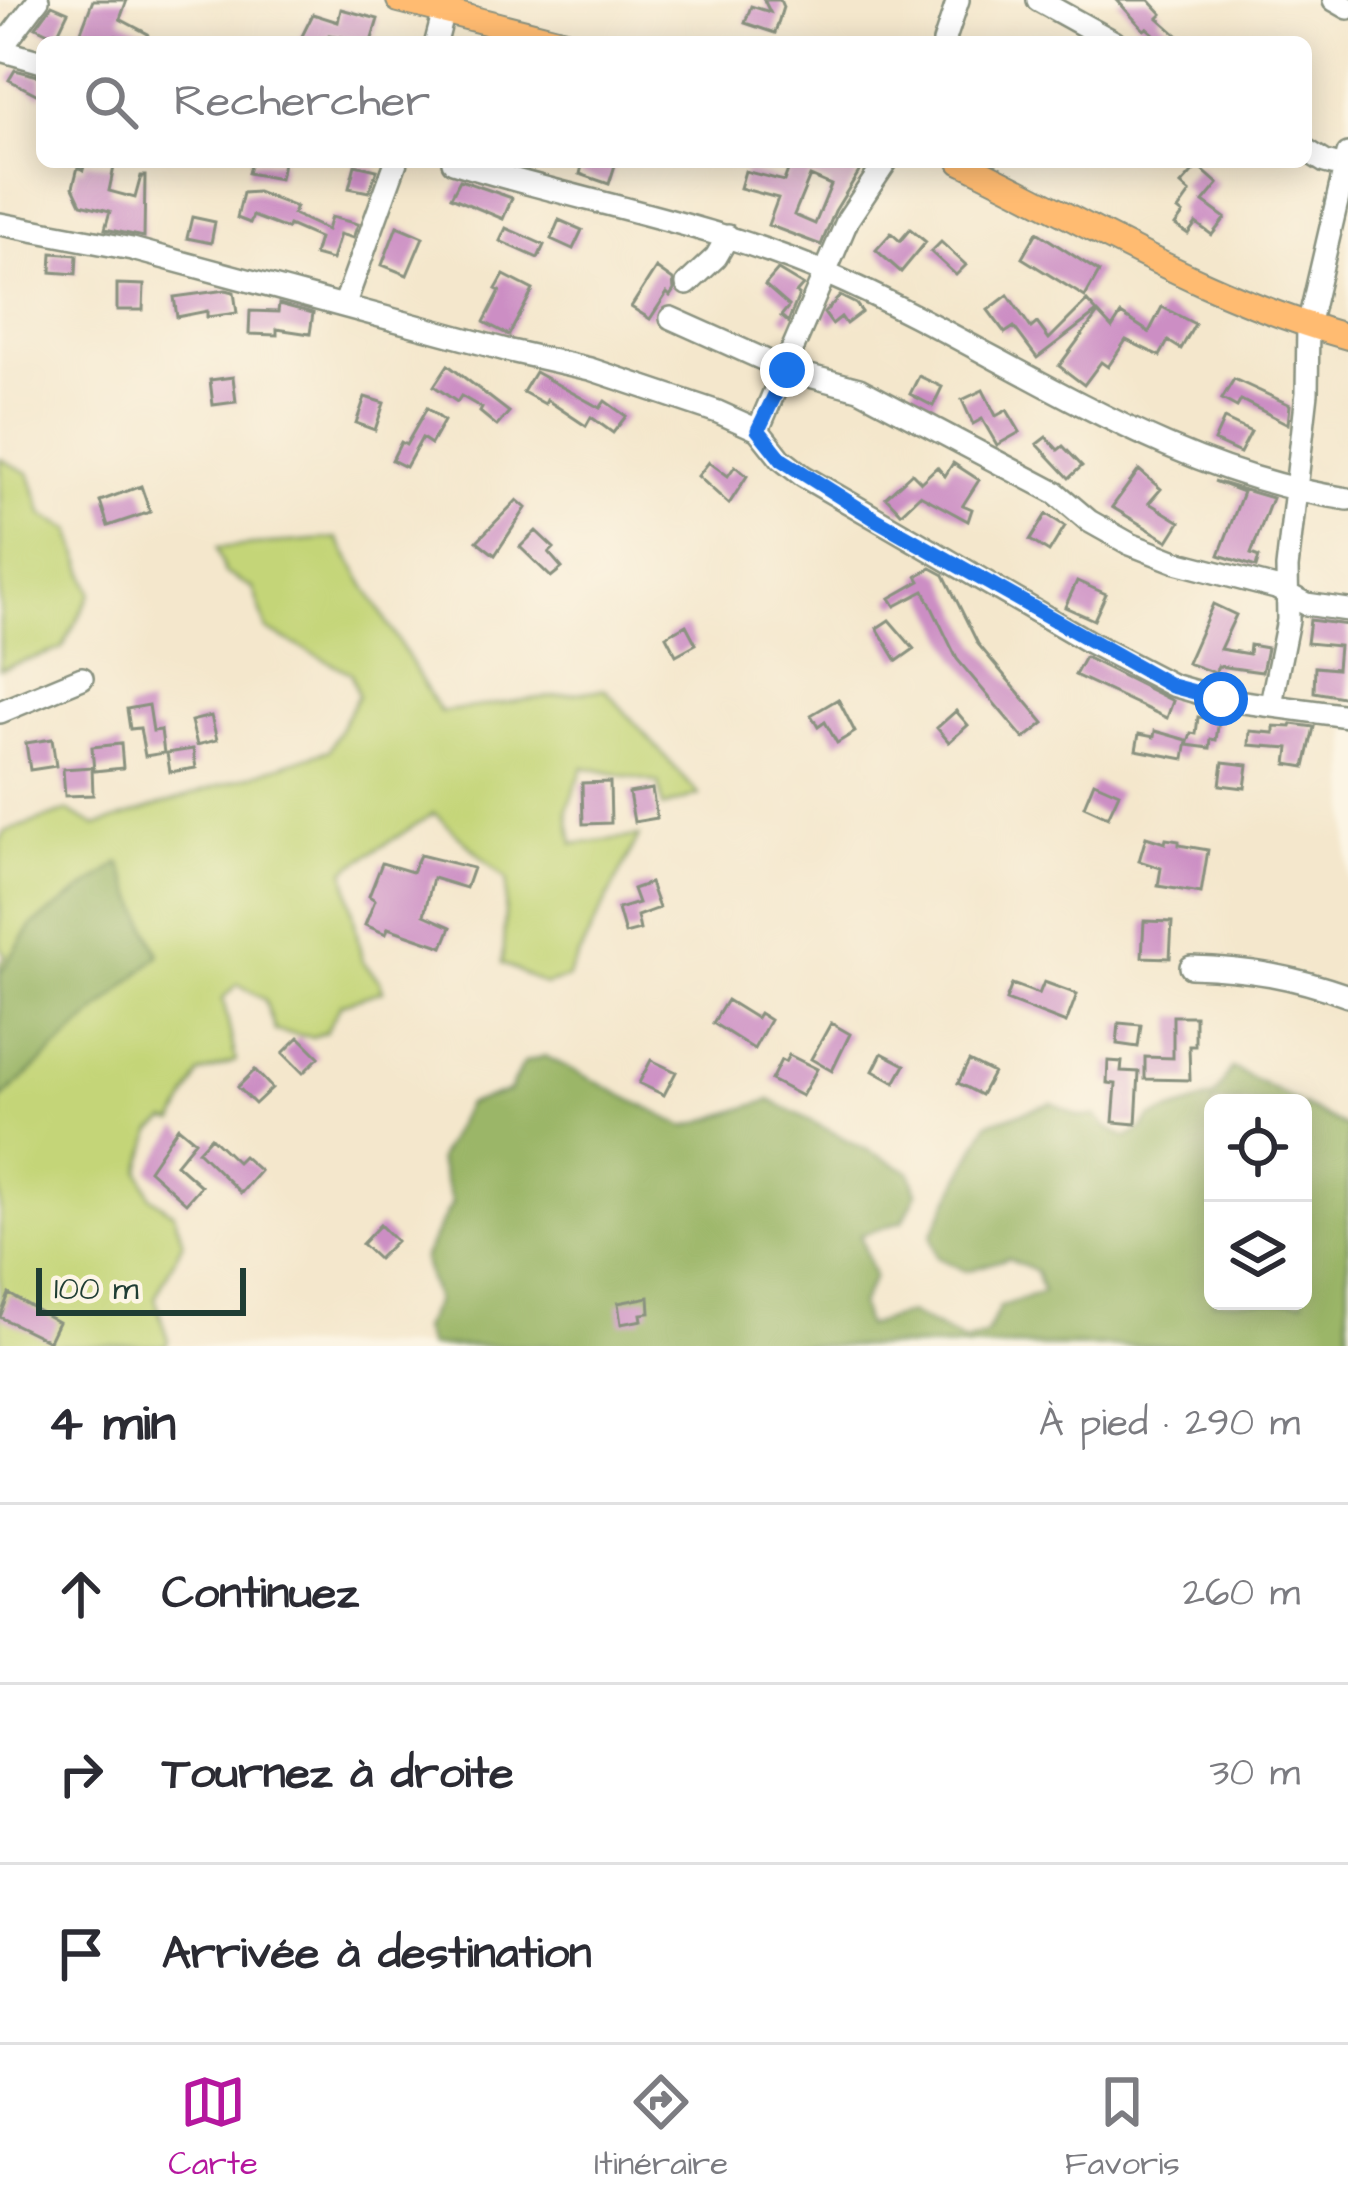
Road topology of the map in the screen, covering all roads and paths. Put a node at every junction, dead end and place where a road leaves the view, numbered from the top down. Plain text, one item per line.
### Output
1 (38, 0) edge
2 (399, 0) edge
3 (958, 0) edge
4 (1038, 0) edge
5 (1334, 0) edge
6 (446, 7) edge
7 (1348, 8) edge
8 (438, 36) edge
9 (545, 36) edge
10 (946, 36) edge
11 (1103, 36) edge
12 (0, 50) edge
13 (36, 60) edge
14 (1312, 151) edge
15 (1346, 163) edge
16 (394, 168) edge
17 (475, 168) edge
18 (882, 168) edge
19 (974, 168) edge
20 (0, 224) edge
21 (728, 236) junction
22 (824, 272) junction
23 (687, 284) dead end
24 (344, 306) junction
25 (671, 318) dead end
26 (1308, 326) junction
27 (1348, 337) edge
28 (787, 370) junction
29 (758, 430) junction
30 (1296, 492) junction
31 (1348, 499) edge
32 (1289, 594) junction
33 (1348, 610) edge
34 (82, 678) dead end
35 (1271, 704) junction
36 (0, 712) edge
37 (1348, 716) edge
38 (1191, 967) dead end
39 (1348, 996) edge

1 - 12 street
2 - 6 main road
3 - 10 street
4 - 11 street
5 - 7 street
6 - 8 street
6 - 9 main road
12 - 13 street
14 - 15 street
15 - 26 street
16 - 24 street
17 - 21 street
18 - 22 street
19 - 26 main road
20 - 24 street
21 - 22 street
21 - 23 street
22 - 28 street
22 - 30 street
24 - 29 street
25 - 28 street
26 - 27 main road
26 - 30 street
28 - 29 street
28 - 32 street
29 - 35 street
30 - 31 street
30 - 32 street
32 - 33 street
32 - 35 street
34 - 36 street
35 - 37 street
38 - 39 street

